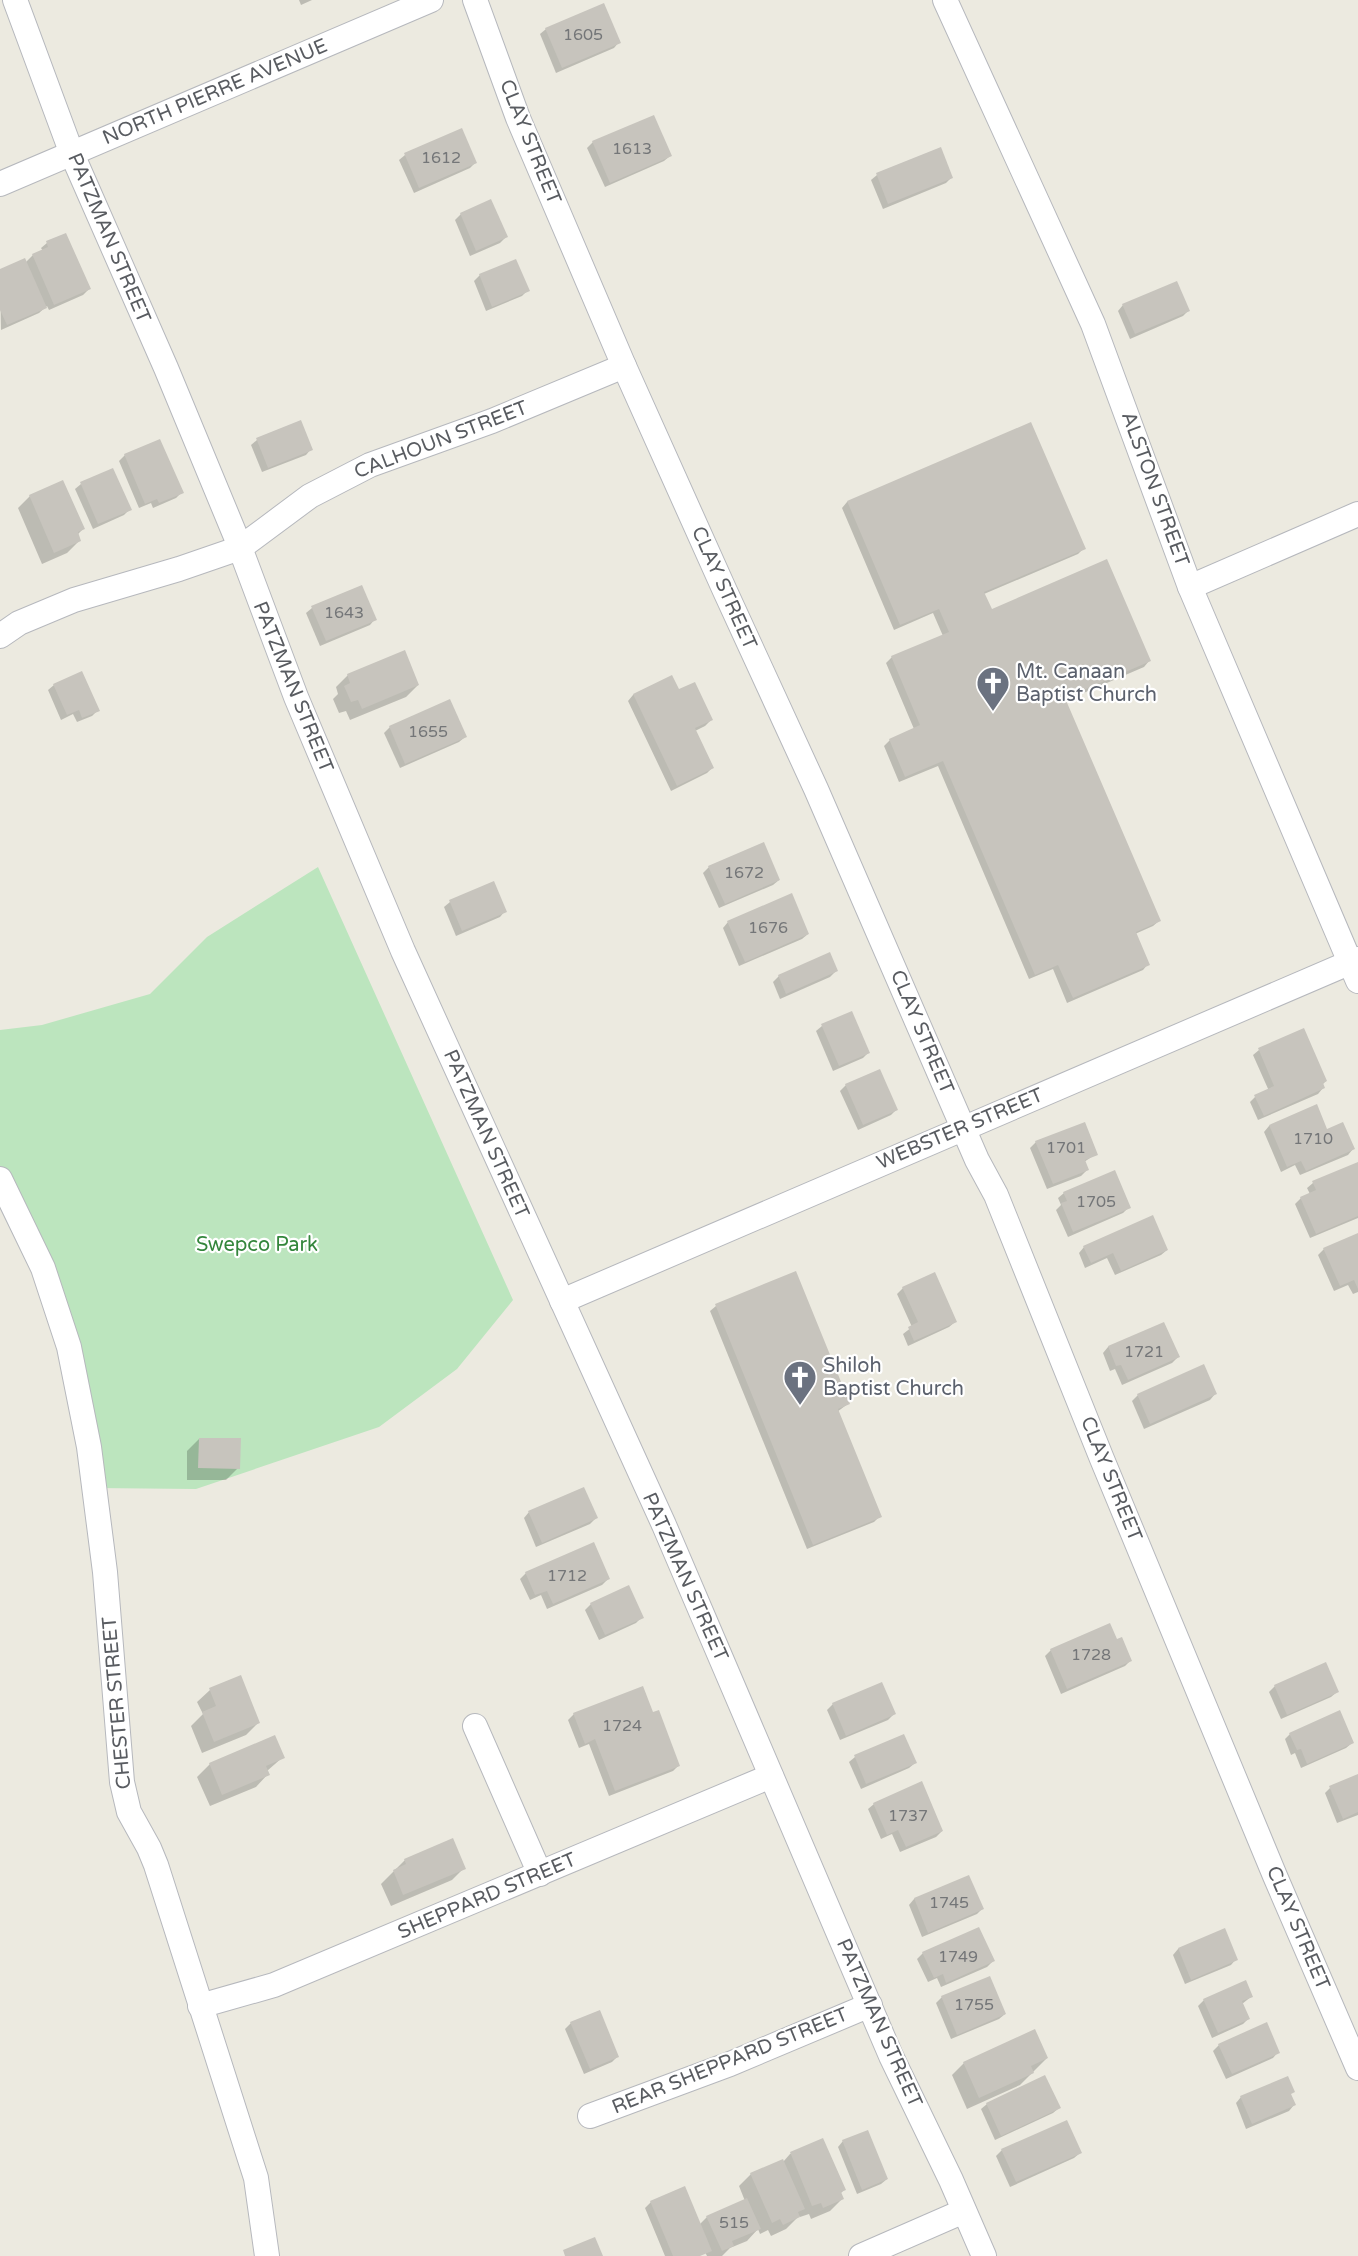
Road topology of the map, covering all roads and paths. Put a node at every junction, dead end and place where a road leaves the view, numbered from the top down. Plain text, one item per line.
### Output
1 (15, 0) edge
2 (431, 0) edge
3 (475, 0) edge
4 (945, 0) edge
5 (72, 154) junction
6 (0, 184) edge
7 (624, 366) junction
8 (1358, 514) edge
9 (240, 548) junction
10 (1190, 587) junction
11 (0, 636) edge
12 (1355, 968) edge
13 (963, 1128) junction
14 (0, 1179) edge
15 (562, 1301) junction
16 (476, 1726) dead end
17 (771, 1776) junction
18 (540, 1874) junction
19 (870, 2005) junction
20 (200, 2006) junction
21 (1358, 2068) edge
22 (590, 2116) dead end
23 (964, 2211) junction
24 (267, 2256) edge
25 (861, 2256) edge
26 (984, 2256) edge

1 - 5 street, PATZMAN STREET
2 - 5 street, NORTH PIERRE AVENUE
3 - 7 street, CLAY STREET
4 - 10 street, ALSTON STREET
5 - 6 street, NORTH PIERRE AVENUE
5 - 9 street, PATZMAN STREET
7 - 9 street, CALHOUN STREET
7 - 13 street, CLAY STREET
8 - 10 street
9 - 11 street, CALHOUN STREET
9 - 15 street, PATZMAN STREET
10 - 12 street, ALSTON STREET
12 - 13 street, WEBSTER STREET
13 - 15 street, WEBSTER STREET
13 - 21 street, CLAY STREET
14 - 20 street, CHESTER STREET
15 - 17 street, PATZMAN STREET
16 - 18 street
17 - 18 street, SHEPPARD STREET
17 - 19 street, PATZMAN STREET
18 - 20 street, SHEPPARD STREET
19 - 22 street, REAR SHEPPARD STREET
19 - 23 street, PATZMAN STREET
20 - 24 street, CHESTER STREET
23 - 25 street
23 - 26 street, PATZMAN STREET

